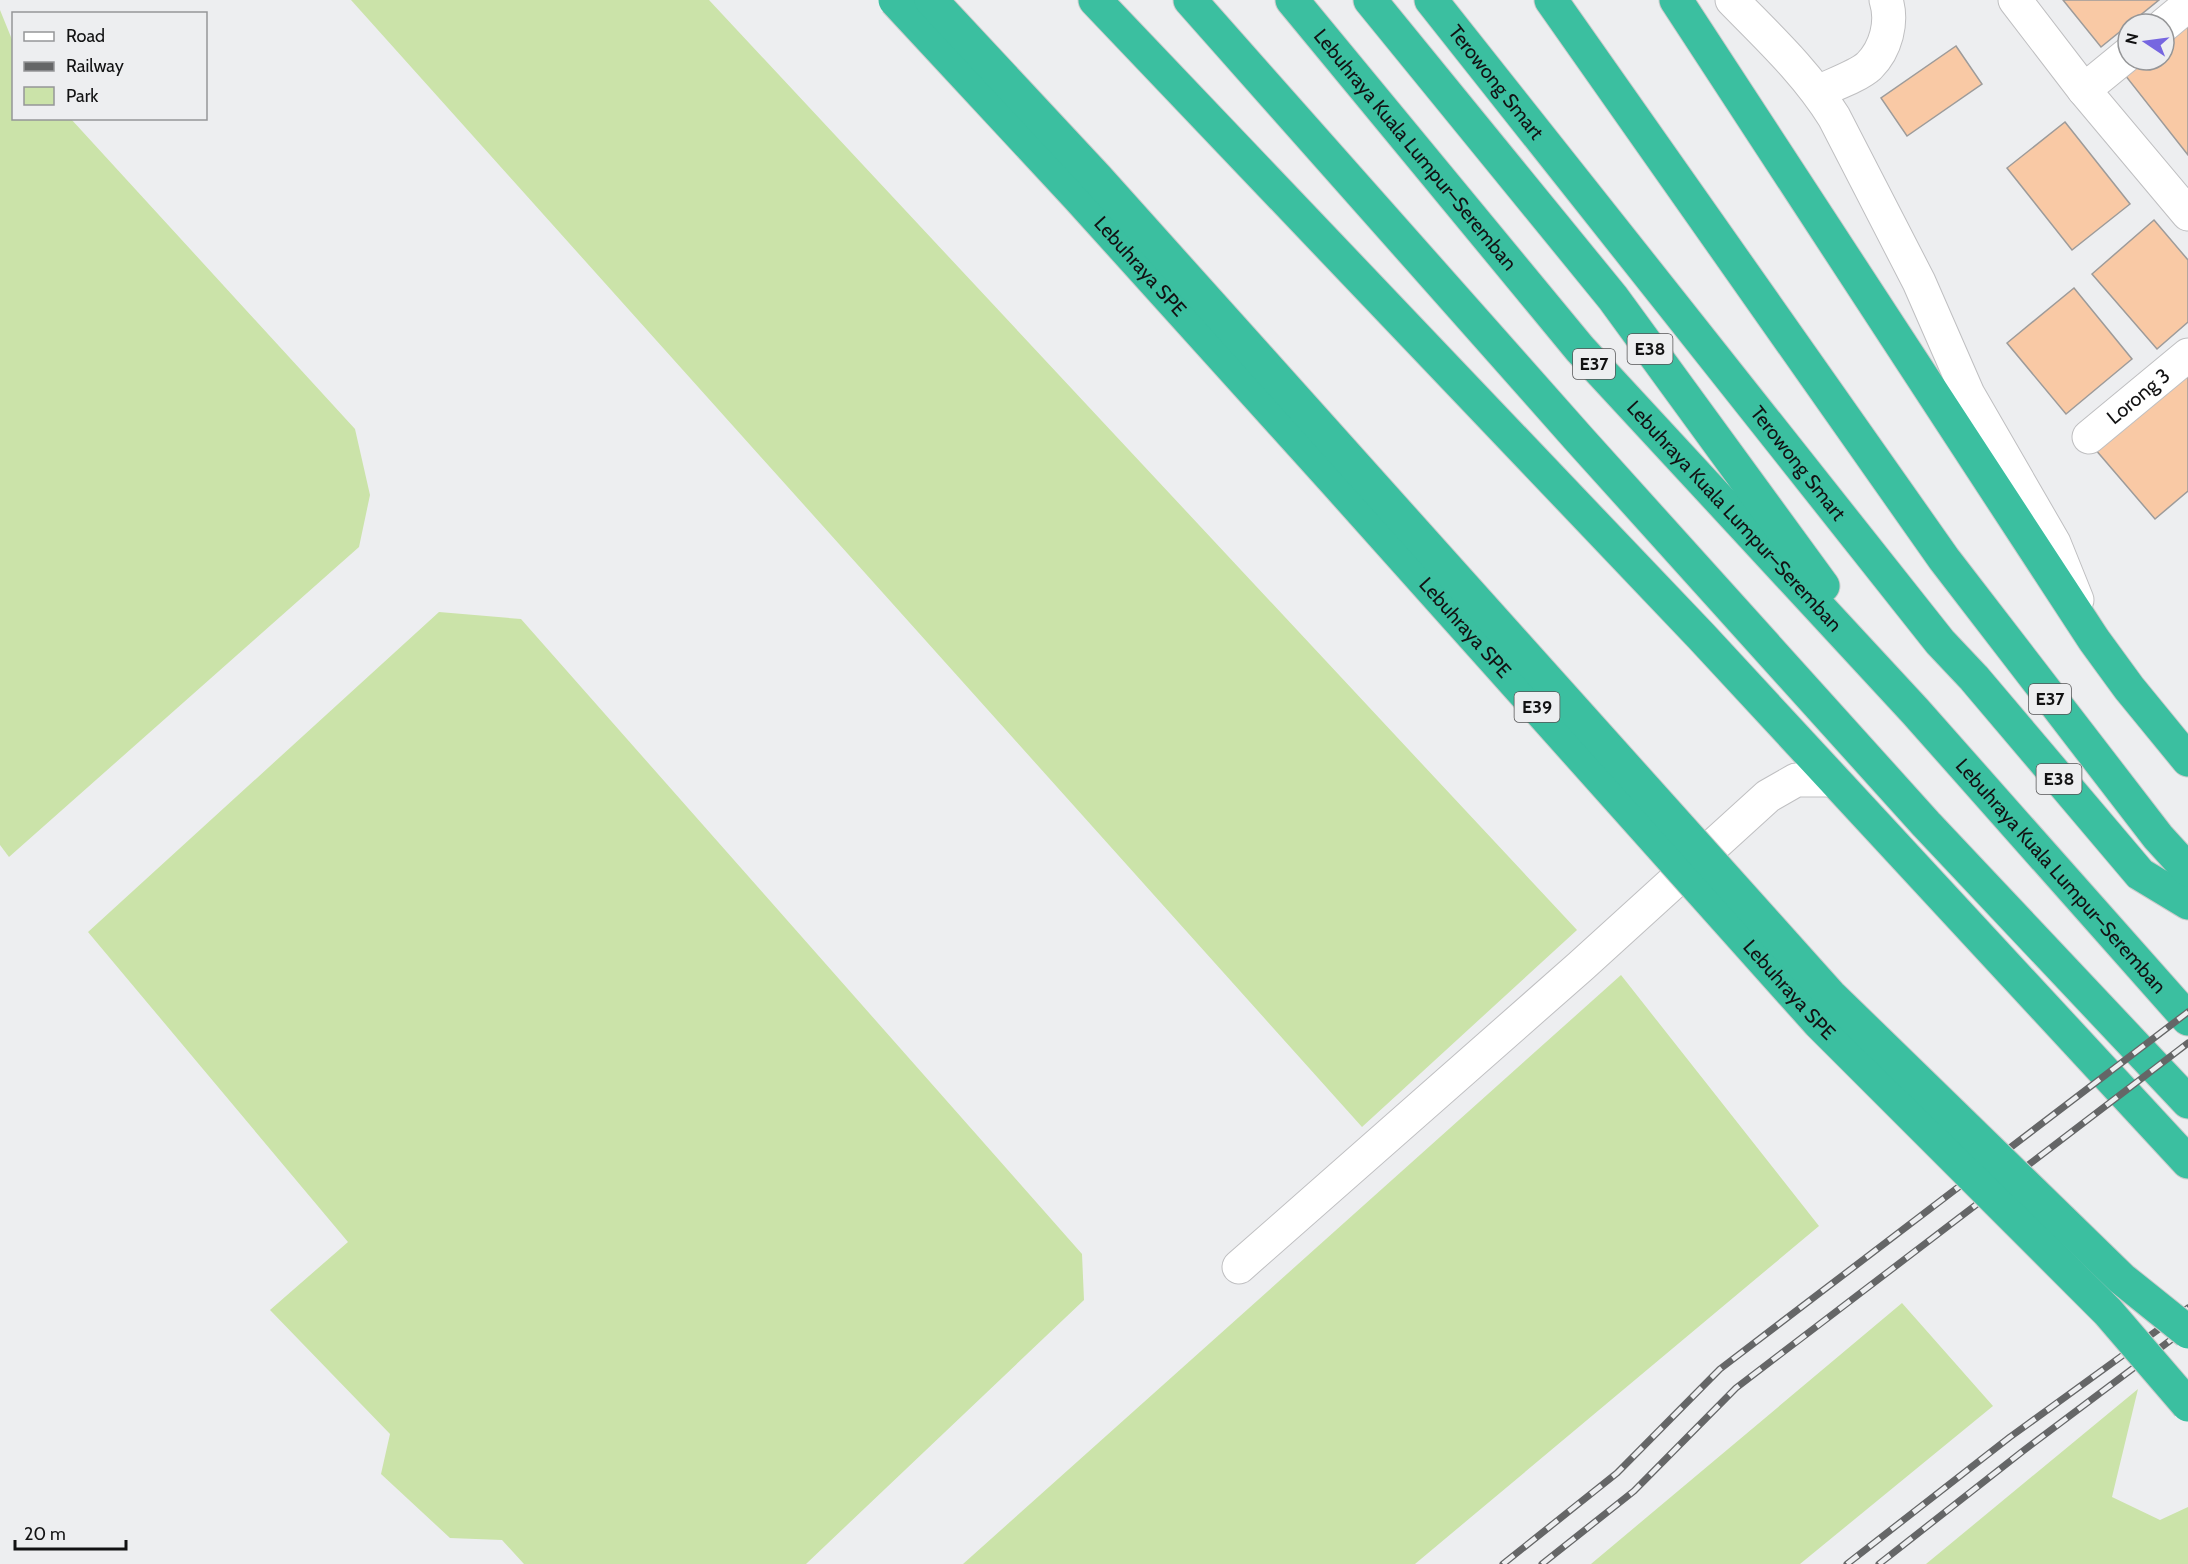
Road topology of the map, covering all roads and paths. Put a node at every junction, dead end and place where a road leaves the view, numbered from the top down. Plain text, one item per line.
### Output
1 (895, 0) edge
2 (931, 0) edge
3 (1095, 0) edge
4 (1190, 0) edge
5 (1292, 0) edge
6 (1370, 0) edge
7 (1431, 0) edge
8 (1551, 0) edge
9 (1676, 0) edge
10 (1732, 0) edge
11 (1886, 0) edge
12 (2015, 0) edge
13 (2188, 5) edge
14 (2176, 14) edge
15 (2116, 64) edge
16 (2084, 90) junction
17 (1818, 92) junction
18 (2188, 214) edge
19 (2188, 355) edge
20 (2089, 437) dead end
21 (2094, 640) junction
22 (1915, 711) junction
23 (2188, 760) edge
24 (1834, 780) junction
25 (2158, 837) junction
26 (2188, 850) edge
27 (2188, 870) edge
28 (2188, 903) edge
29 (2188, 1019) edge
30 (2188, 1102) edge
31 (2188, 1162) edge
32 (1239, 1267) dead end
33 (2188, 1332) edge
34 (2188, 1405) edge

1 - 34 highway, Lebuhraya SPE / E39, bridge
2 - 33 highway, Lebuhraya SPE / E39, bridge
3 - 24 highway
4 - 30 highway
5 - 22 highway, Lebuhraya Kuala Lumpur–Seremban / E37
6 - 22 highway, E38
7 - 28 highway, Terowong Smart / E38
8 - 25 highway, E37
9 - 21 highway
10 - 17 street
11 - 17 street
12 - 16 street
13 - 14 street
15 - 16 street
16 - 18 street
17 - 21 street
19 - 20 street, Lorong 3
21 - 23 highway
22 - 29 highway, Lebuhraya Kuala Lumpur–Seremban / E37
24 - 31 highway
24 - 32 street
25 - 26 highway
25 - 27 highway, E37

